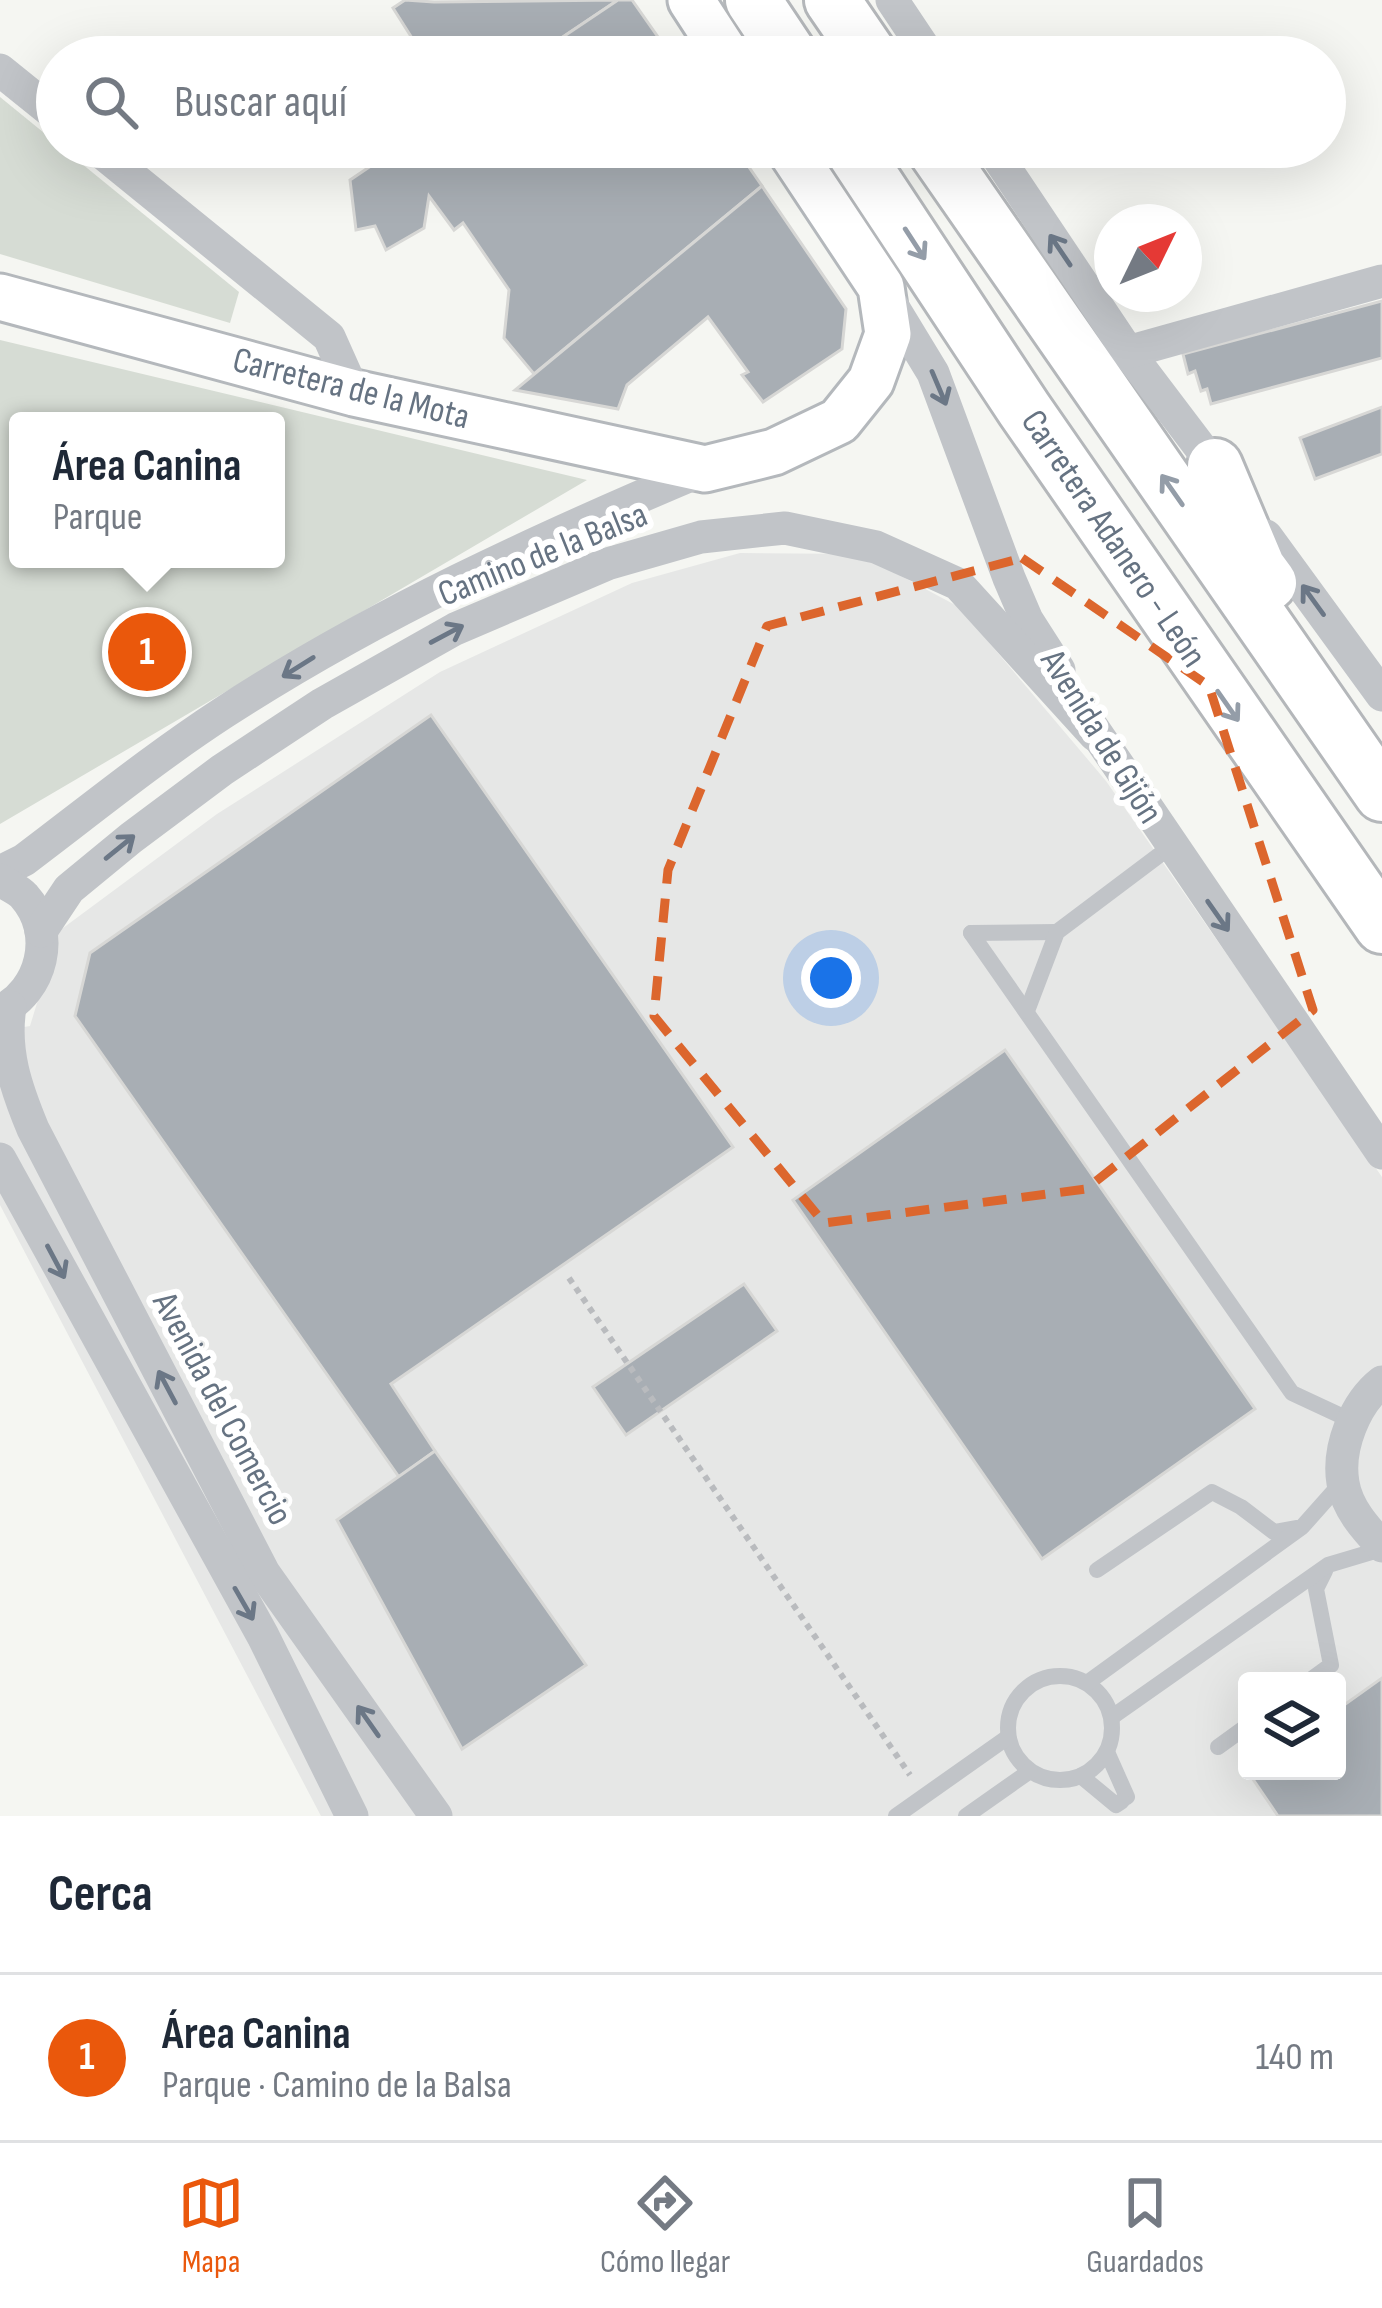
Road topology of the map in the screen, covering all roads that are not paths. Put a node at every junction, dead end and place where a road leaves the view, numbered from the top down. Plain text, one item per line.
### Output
1 (691, 0) edge
2 (753, 0) edge
3 (832, 0) edge
4 (892, 0) edge
5 (714, 36) edge
6 (776, 36) edge
7 (857, 36) edge
8 (916, 36) edge
9 (0, 70) edge
10 (36, 99) edge
11 (121, 168) edge
12 (802, 168) edge
13 (864, 168) edge
14 (948, 168) edge
15 (1005, 168) edge
16 (1382, 280) edge
17 (881, 287) junction
18 (0, 297) edge
19 (1128, 352) junction
20 (353, 392) junction
21 (1215, 466) junction
22 (706, 470) junction
23 (1382, 694) edge
24 (1095, 735) junction
25 (1374, 782) edge
26 (1170, 847) junction
27 (0, 876) edge
28 (1382, 926) edge
29 (41, 931) junction
30 (1057, 932) junction
31 (5, 1009) edge
32 (1027, 1011) junction
33 (1382, 1154) edge
34 (0, 1159) edge
35 (1382, 1382) edge
36 (1350, 1420) junction
37 (1342, 1481) junction
38 (1303, 1526) junction
39 (1382, 1547) edge
40 (1328, 1565) junction
41 (1097, 1570) dead end
42 (1321, 1672) edge
43 (1087, 1683) junction
44 (1112, 1717) junction
45 (1238, 1733) edge
46 (1008, 1737) junction
47 (1218, 1747) dead end
48 (1107, 1752) junction
49 (1030, 1771) junction
50 (1081, 1776) junction
51 (352, 1816) edge
52 (436, 1816) edge
53 (896, 1816) edge
54 (966, 1816) edge

1 - 5 main road
2 - 6 highway
3 - 7 highway
4 - 8 street
9 - 10 street
11 - 20 street
12 - 17 main road, Avenida de Gijón
13 -> 28 highway, Carretera Adanero - León
25 -> 14 highway, Carretera Adanero - León
19 -> 15 street
16 - 19 street
17 - 22 main road
17 -> 24 street, Avenida de Gijón
18 - 20 main road, Carretera de la Mota
19 - 21 street
20 - 22 main road, Carretera de la Mota
23 -> 21 street
21 - 25 highway
22 -> 27 street, Camino de la Balsa
24 - 26 street, Avenida de Gijón
29 -> 24 street, Camino de la Balsa
26 - 30 lane
26 -> 33 street, Avenida de Gijón
27 - 29 street
29 - 31 street
30 - 32 lane
30 - 32 lane
52 -> 31 street, Avenida del Comercio
32 - 36 lane
34 -> 51 street, Avenida del Comercio
35 - 36 street
36 - 37 street
37 - 38 lane
37 - 39 street
38 - 41 lane
38 - 43 lane
39 - 40 lane
40 - 42 lane
40 - 44 lane
43 - 44 lane
43 - 46 lane
44 - 48 lane
45 - 47 lane
46 - 49 lane
46 - 53 lane
48 - 50 lane
48 - 50 lane
49 - 50 lane
49 - 54 lane

